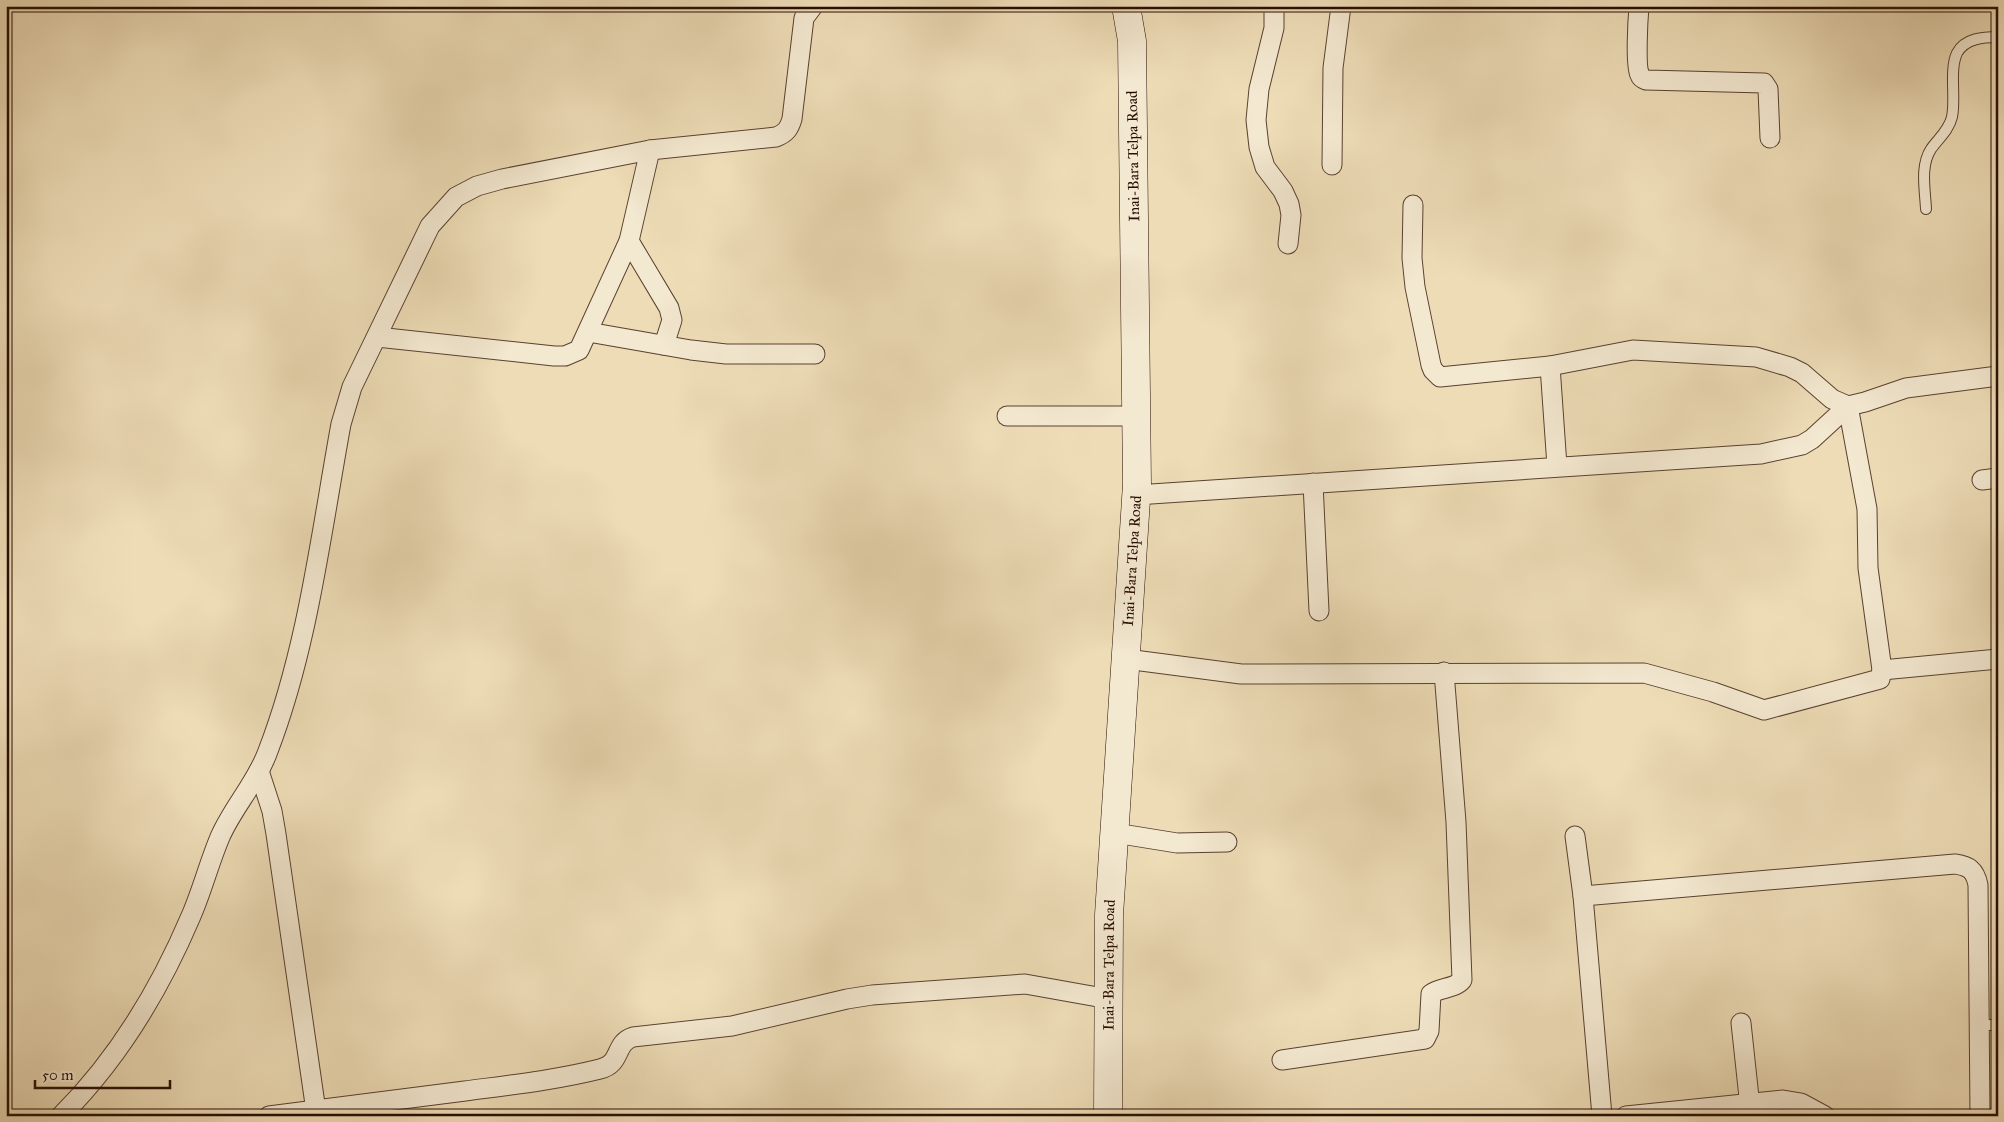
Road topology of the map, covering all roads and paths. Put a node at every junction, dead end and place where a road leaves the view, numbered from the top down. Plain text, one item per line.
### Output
1 (813, 6) edge
2 (1126, 6) edge
3 (1274, 6) edge
4 (1341, 6) edge
5 (1639, 6) edge
6 (1998, 37) edge
7 (1770, 138) dead end
8 (650, 150) junction
9 (1332, 166) dead end
10 (1413, 205) dead end
11 (1926, 209) dead end
12 (628, 241) junction
13 (1288, 244) dead end
14 (588, 332) junction
15 (377, 337) junction
16 (664, 345) junction
17 (815, 354) dead end
18 (1550, 366) junction
19 (1998, 376) edge
20 (1848, 406) junction
21 (1007, 416) dead end
22 (1136, 416) junction
23 (1557, 466) junction
24 (1313, 483) junction
25 (1136, 495) junction
26 (1319, 611) dead end
27 (1126, 659) junction
28 (1998, 659) edge
29 (1882, 670) junction
30 (1444, 672) junction
31 (259, 771) junction
32 (1115, 833) junction
33 (1575, 836) dead end
34 (1227, 842) dead end
35 (1583, 896) junction
36 (1109, 999) junction
37 (1741, 1023) dead end
38 (1989, 1025) edge
39 (1282, 1060) dead end
40 (1750, 1109) edge
41 (316, 1111) junction
42 (61, 1116) edge
43 (269, 1116) edge
44 (1108, 1116) edge
45 (1602, 1116) edge
46 (1626, 1116) edge
47 (1825, 1116) edge
48 (1980, 1116) edge

1 - 8 street
2 - 22 street, Inai-Bara Telpa Road
3 - 13 street
4 - 9 street
5 - 7 street
6 - 11 lane
8 - 12 street
8 - 15 street
10 - 18 street
12 - 14 street
12 - 16 street
14 - 15 street
14 - 16 street
15 - 31 street
16 - 17 street
18 - 20 street
18 - 23 street
19 - 20 street
20 - 23 street
20 - 29 street
21 - 22 street
22 - 25 street, Inai-Bara Telpa Road
23 - 24 street
24 - 25 street
24 - 26 street
25 - 27 street, Inai-Bara Telpa Road
27 - 30 street
27 - 32 street, Inai-Bara Telpa Road
28 - 29 street
29 - 30 street
30 - 39 street
31 - 41 street
31 - 42 street
32 - 34 street
32 - 36 street, Inai-Bara Telpa Road
33 - 35 street
35 - 38 street
35 - 45 street
36 - 41 street
36 - 44 street, Inai-Bara Telpa Road
37 - 40 street
38 - 48 street
40 - 46 street
40 - 47 street
41 - 43 street

